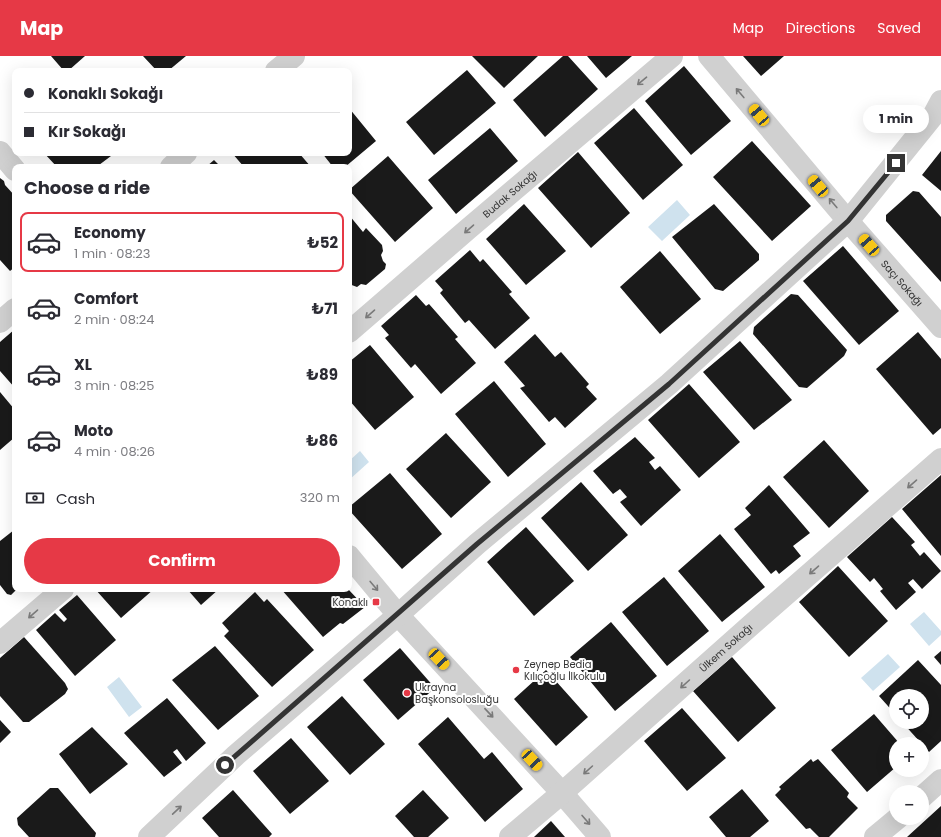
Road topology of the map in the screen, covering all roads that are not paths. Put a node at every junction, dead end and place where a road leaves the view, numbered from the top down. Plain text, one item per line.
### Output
1 (294, 56) edge
2 (672, 56) edge
3 (709, 56) edge
4 (280, 68) edge
5 (941, 101) edge
6 (0, 152) edge
7 (183, 156) edge
8 (174, 164) edge
9 (12, 166) edge
10 (848, 221) junction
11 (12, 312) edge
12 (0, 322) edge
13 (941, 327) edge
14 (352, 329) edge
15 (941, 459) edge
16 (352, 560) edge
17 (60, 592) edge
18 (398, 615) junction
19 (0, 643) edge
20 (941, 780) edge
21 (929, 791) edge
22 (562, 793) junction
23 (890, 825) edge
24 (149, 837) edge
25 (510, 837) edge
26 (600, 837) edge
27 (875, 837) edge

1 - 4 street
2 -> 14 street, Budak Sokağı
10 -> 3 street, Saçı Sokağı
5 - 10 street
6 - 9 street
7 - 8 street
10 - 13 street, Saçı Sokağı
10 - 18 street
11 - 12 street
15 -> 22 street, Ülkem Sokağı
16 -> 18 street
17 -> 19 street
18 -> 22 street
24 -> 18 street
20 - 21 street
22 - 25 street, Ülkem Sokağı
22 -> 26 street
23 - 27 street

